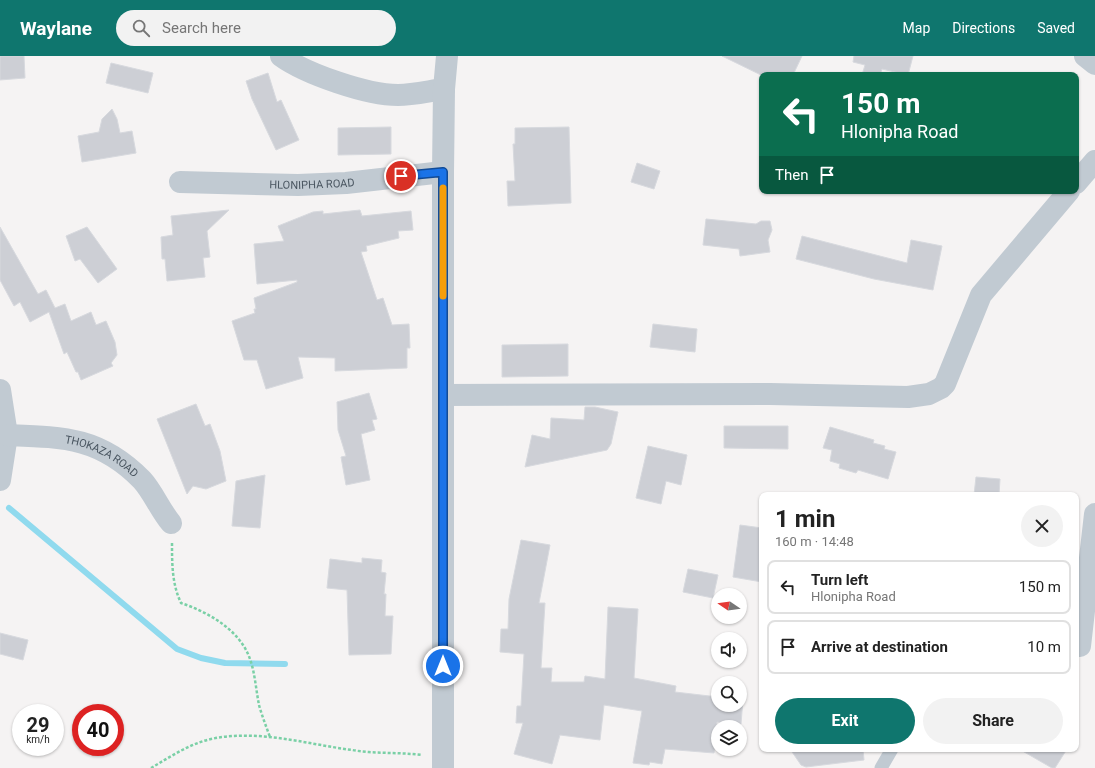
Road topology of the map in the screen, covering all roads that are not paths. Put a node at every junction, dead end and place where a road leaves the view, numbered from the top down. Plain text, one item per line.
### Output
1 (282, 56) edge
2 (447, 56) edge
3 (1086, 56) edge
4 (1095, 64) edge
5 (444, 89) junction
6 (1095, 161) edge
7 (443, 172) junction
8 (1079, 179) edge
9 (180, 182) dead end
10 (1066, 194) edge
11 (0, 390) edge
12 (443, 395) junction
13 (7, 435) junction
14 (0, 480) edge
15 (1095, 514) edge
16 (171, 523) road end
17 (1080, 646) dead end
18 (890, 752) edge
19 (443, 765) edge
20 (881, 768) edge

1 - 5 street
2 - 5 street
3 - 4 street
5 - 7 street
6 - 8 street
7 - 9 street, HLONIPHA ROAD
7 - 12 street
10 - 12 street
11 - 13 street
12 - 19 street
13 - 14 street
13 - 16 street, THOKAZA ROAD
15 - 17 street
18 - 20 lane

